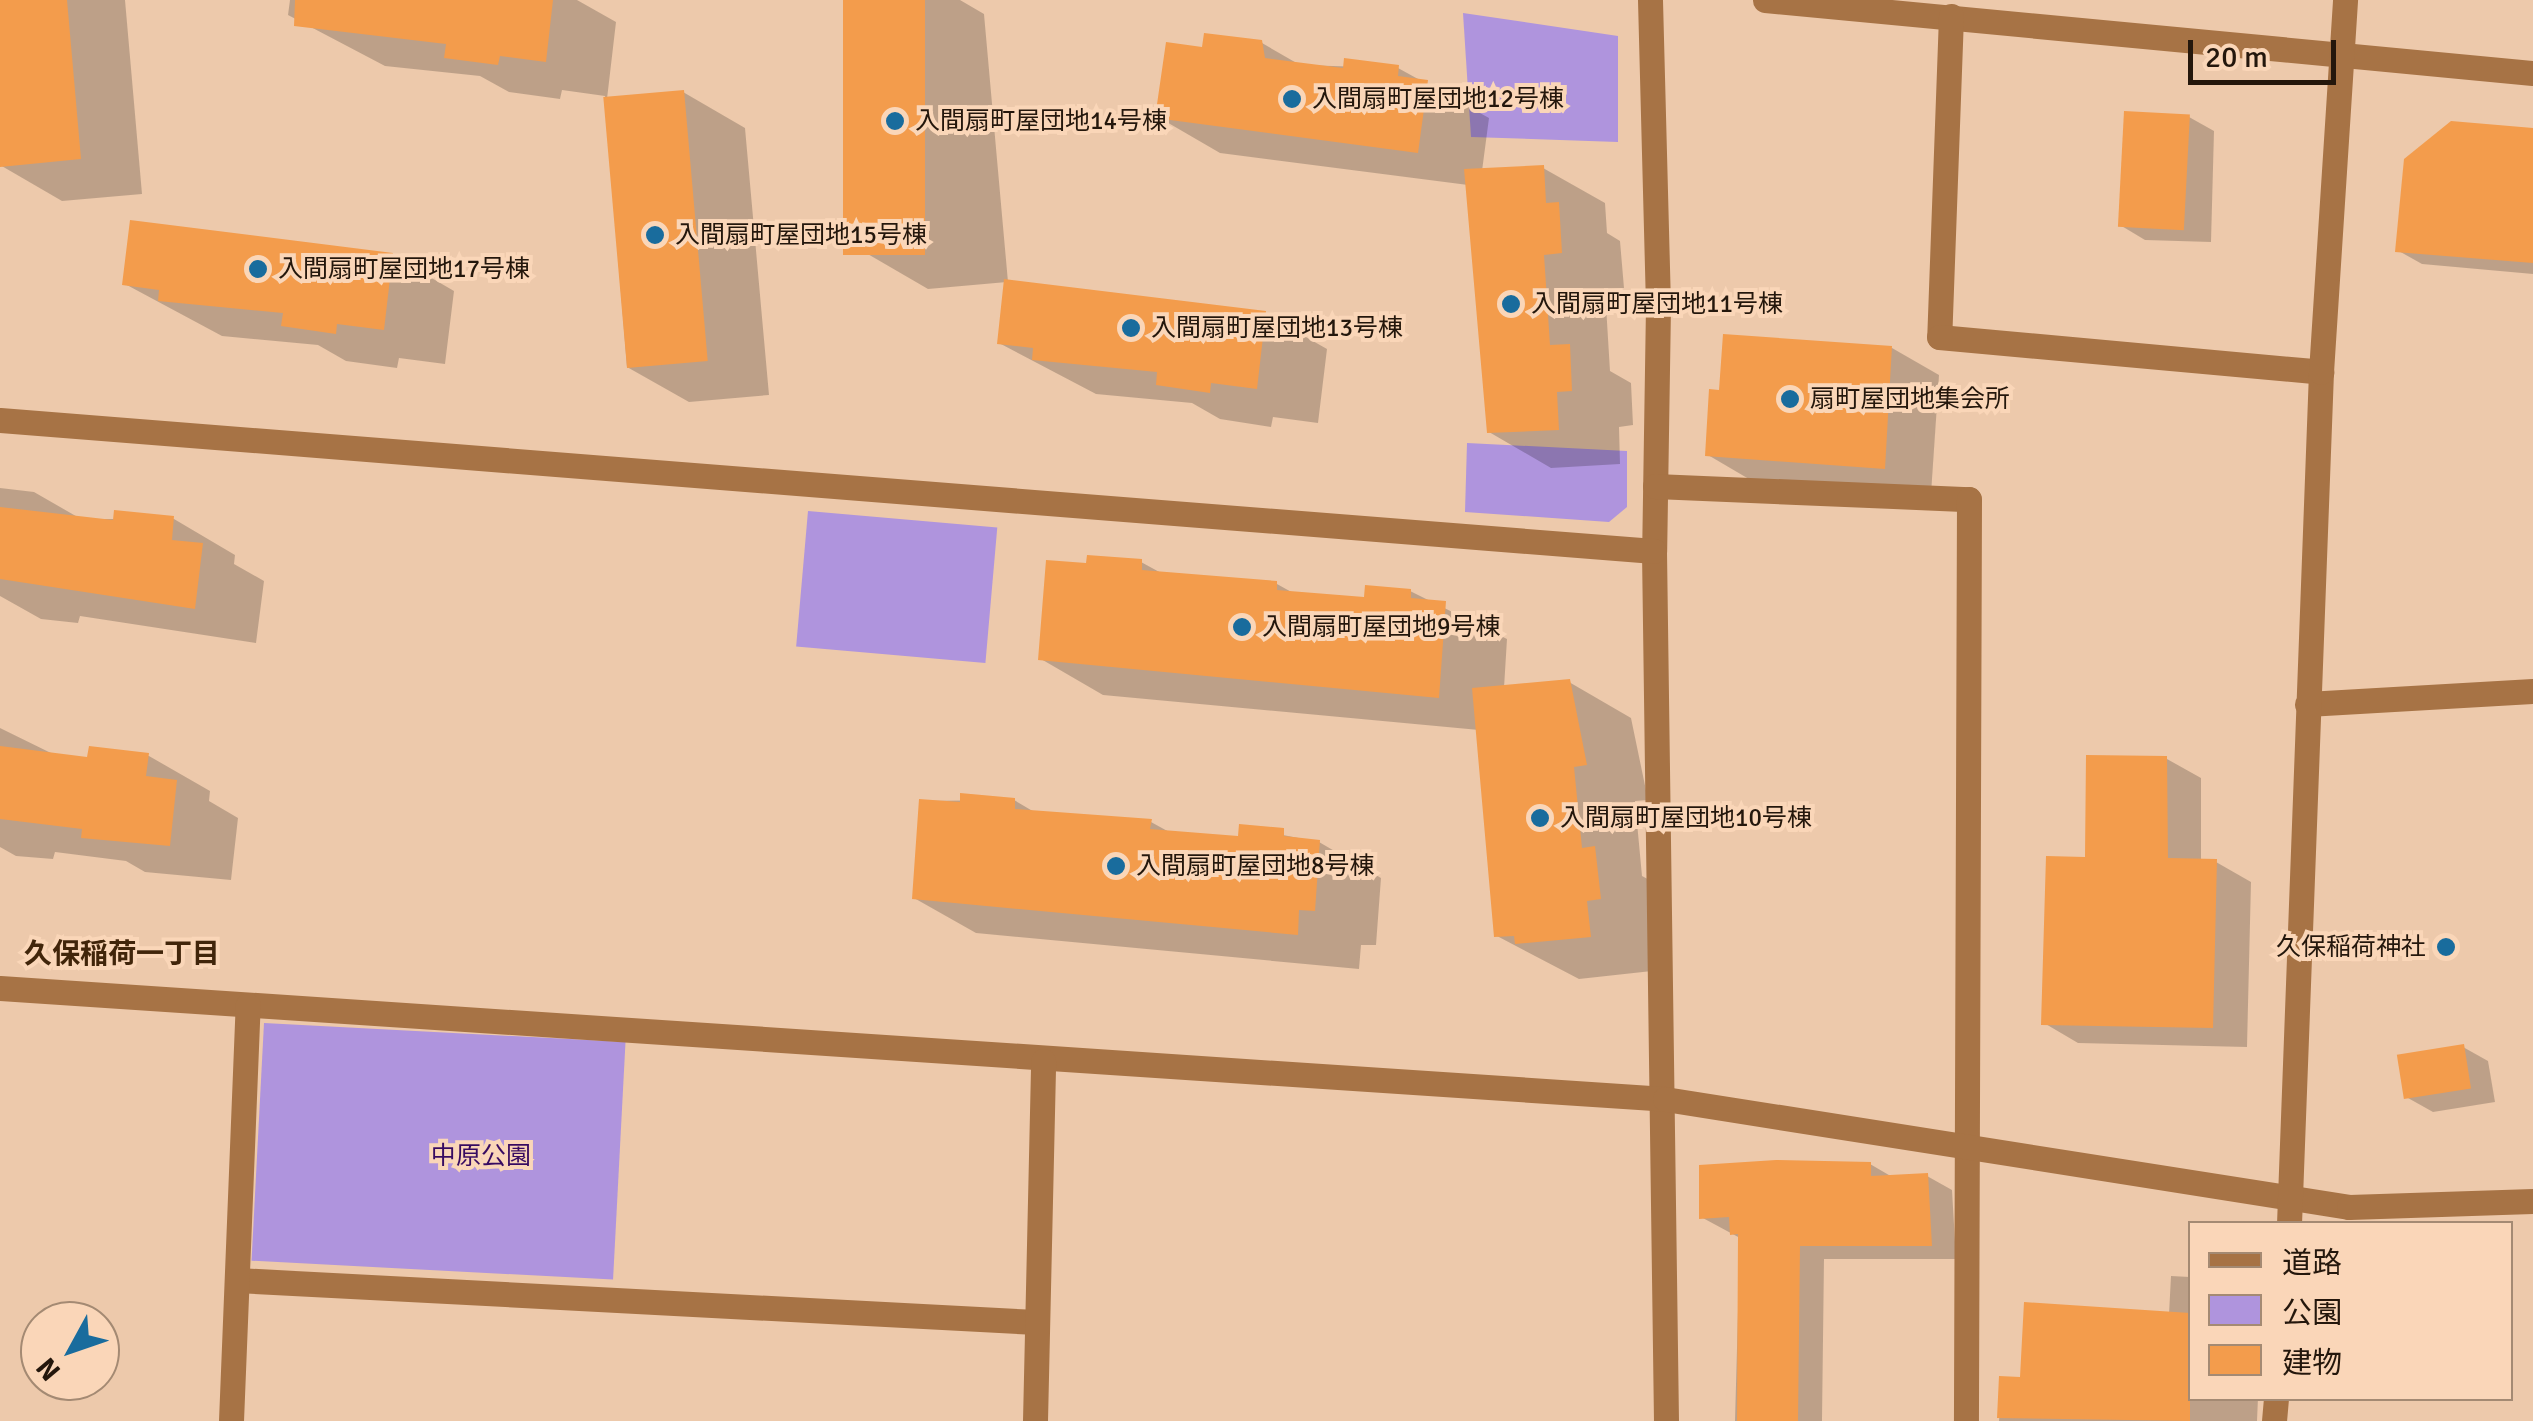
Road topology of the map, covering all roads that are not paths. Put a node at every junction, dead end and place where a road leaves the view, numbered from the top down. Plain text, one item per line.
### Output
1 (1650, 0) edge
2 (1765, 0) edge
3 (1779, 0) edge
4 (2345, 0) edge
5 (1951, 16) junction
6 (2340, 50) junction
7 (2533, 73) edge
8 (2321, 372) junction
9 (0, 420) edge
10 (1655, 486) junction
11 (1654, 551) junction
12 (2533, 691) edge
13 (2307, 704) junction
14 (0, 988) edge
15 (248, 1005) junction
16 (1043, 1060) junction
17 (1665, 1099) junction
18 (1970, 1148) junction
19 (2533, 1201) edge
20 (2289, 1211) edge
21 (237, 1280) junction
22 (1037, 1322) junction
23 (231, 1421) edge
24 (1035, 1421) edge
25 (1666, 1421) edge
26 (1966, 1421) edge

1 - 10 street
2 - 3 street
3 - 5 street
4 - 6 street
5 - 6 street
5 - 8 street
6 - 7 street
6 - 8 street
8 - 13 street
9 - 11 street
10 - 11 street
10 - 18 street
11 - 17 street
12 - 13 street
13 - 20 street
14 - 15 street
15 - 16 street
15 - 21 street
16 - 17 street
16 - 22 street
17 - 18 street
17 - 25 street
18 - 20 street
18 - 26 street
19 - 20 street
21 - 22 street
21 - 23 street
22 - 24 street

